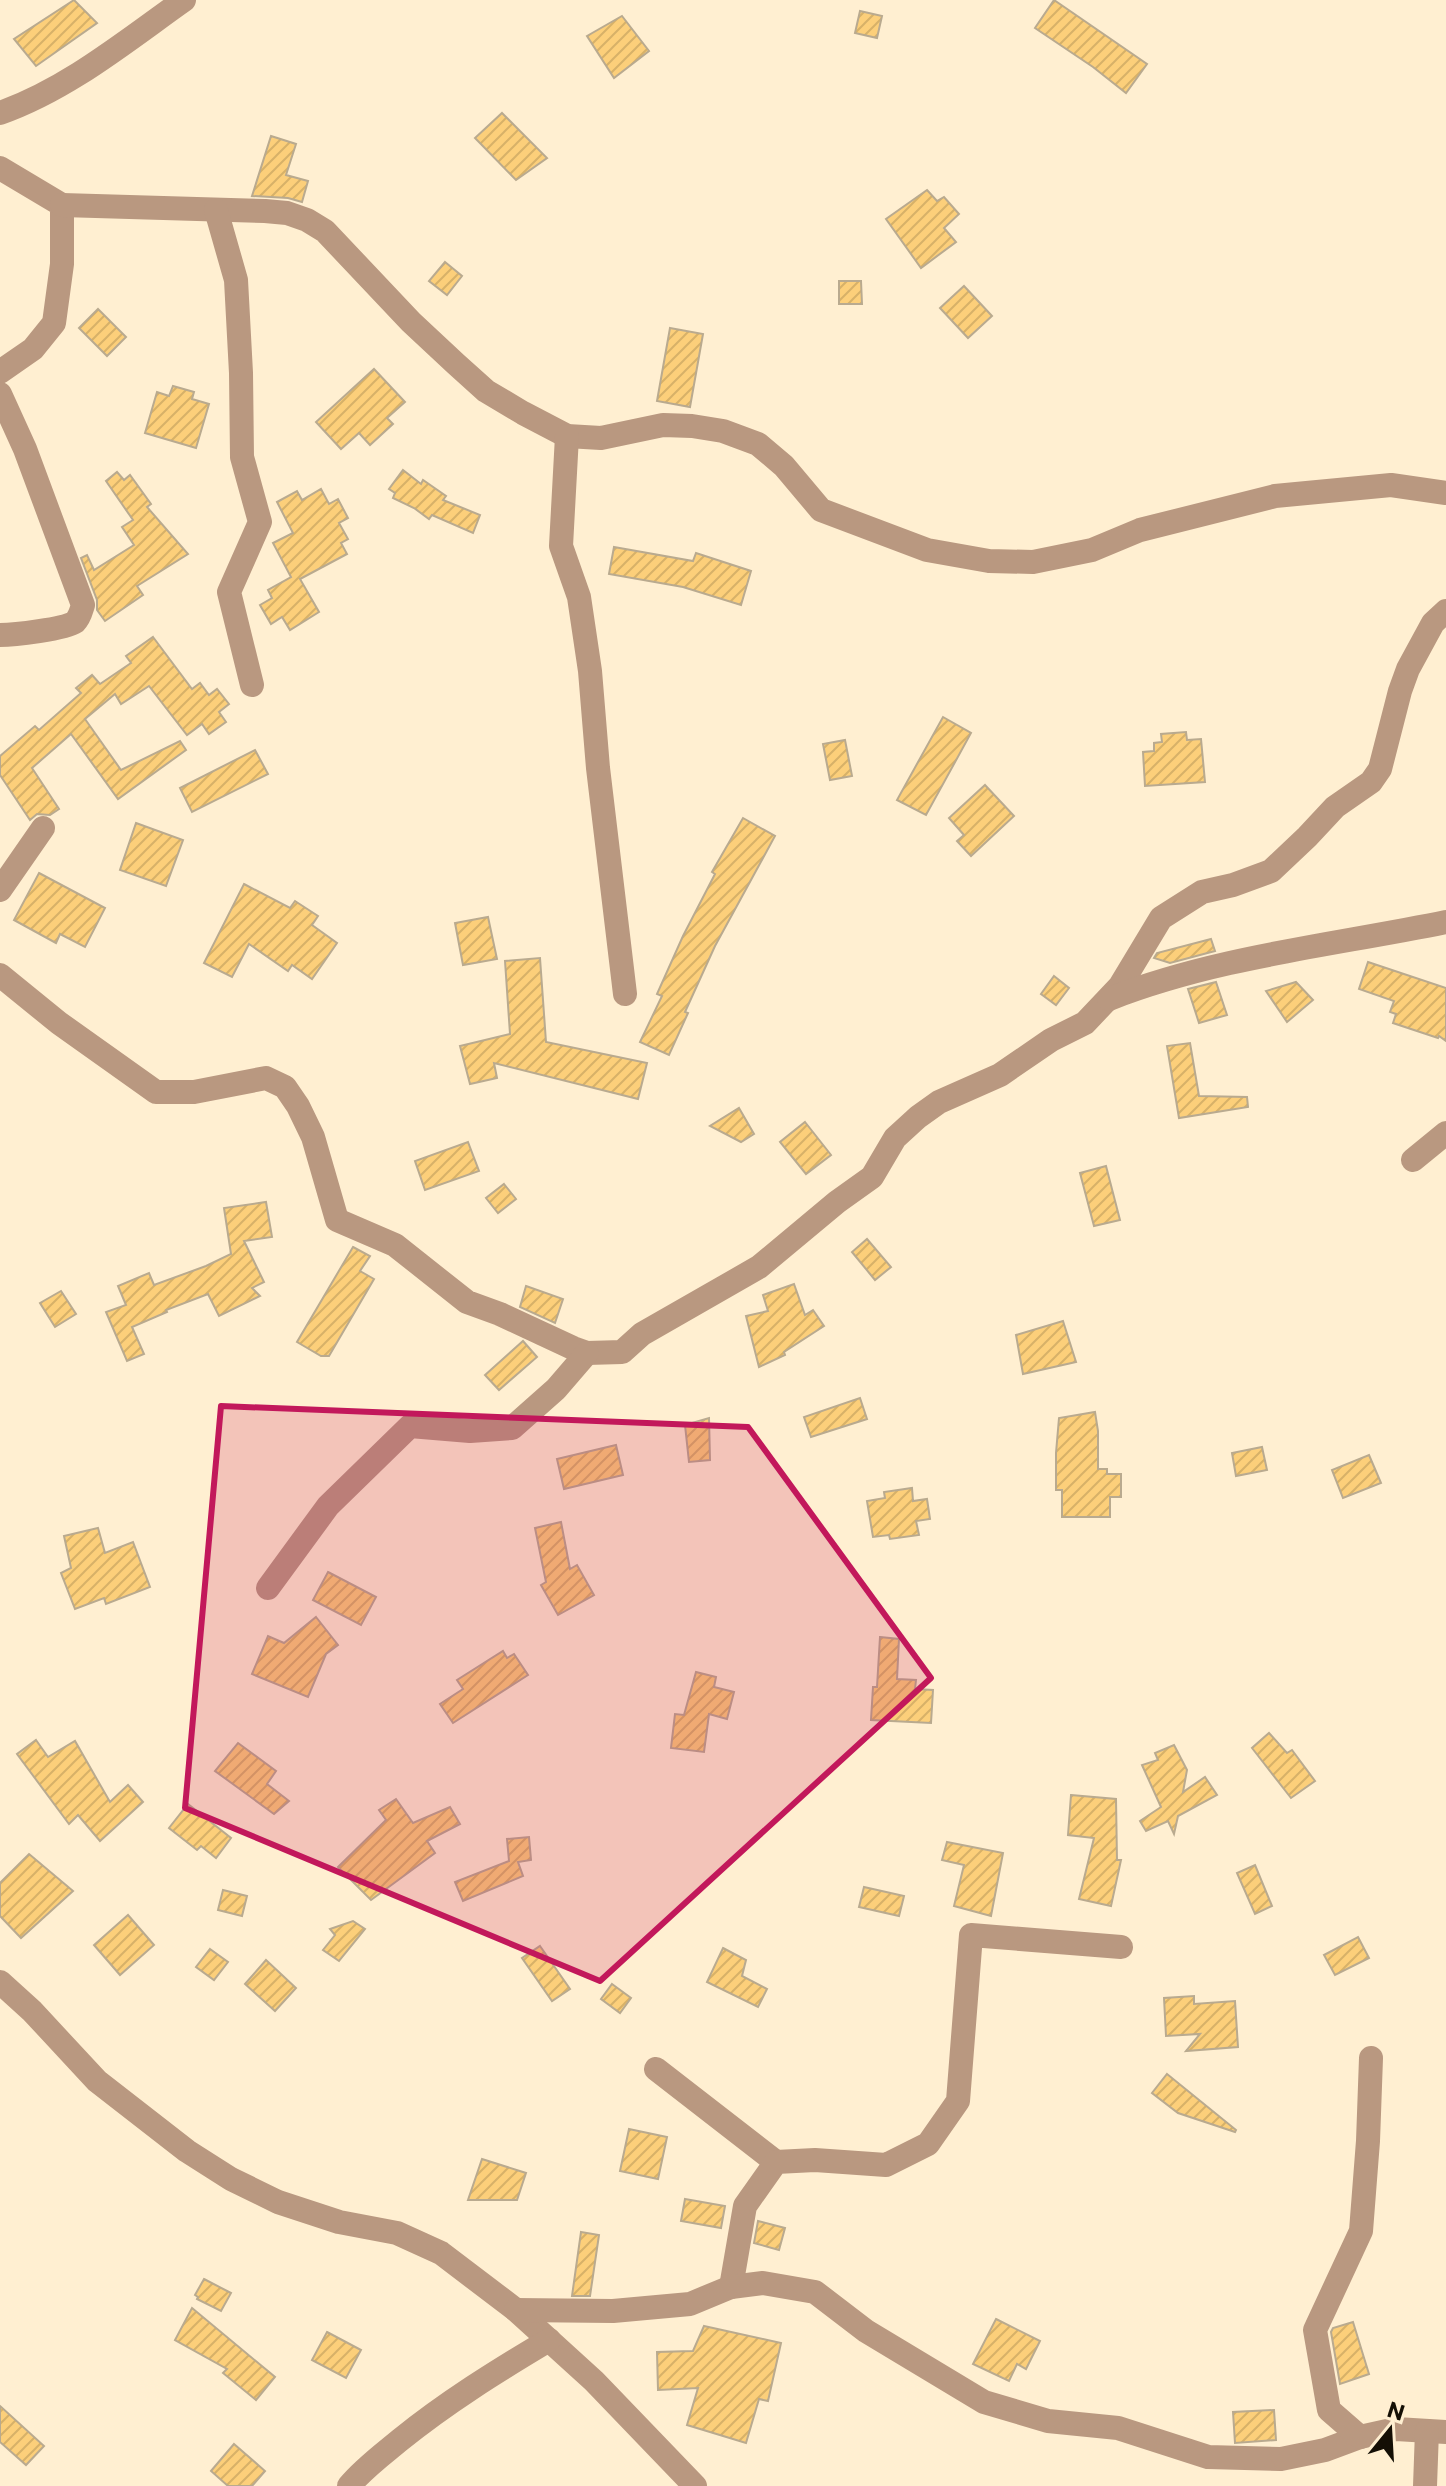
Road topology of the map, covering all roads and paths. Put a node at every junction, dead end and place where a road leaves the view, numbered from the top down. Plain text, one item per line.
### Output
1 (184, 0) edge
2 (0, 113) edge
3 (0, 168) edge
4 (62, 205) junction
5 (216, 210) junction
6 (0, 372) edge
7 (0, 394) edge
8 (567, 436) junction
9 (1446, 493) edge
10 (1446, 611) edge
11 (0, 635) edge
12 (252, 685) dead end
13 (43, 828) dead end
14 (0, 890) edge
15 (1446, 922) edge
16 (0, 975) edge
17 (625, 994) dead end
18 (1107, 1000) junction
19 (1446, 1133) edge
20 (1413, 1160) dead end
21 (587, 1353) junction
22 (268, 1588) dead end
23 (1121, 1947) dead end
24 (0, 1982) edge
25 (1371, 2058) dead end
26 (656, 2069) dead end
27 (776, 2162) junction
28 (731, 2287) junction
29 (516, 2310) junction
30 (549, 2340) junction
31 (1436, 2431) edge
32 (1360, 2437) junction
33 (349, 2486) edge
34 (695, 2486) edge
35 (1425, 2486) edge

1 - 2 street
3 - 4 street
4 - 5 street
4 - 6 street
5 - 8 street
5 - 12 street
7 - 11 street
8 - 9 street
8 - 17 street
10 - 18 street
13 - 14 street
15 - 18 street
16 - 21 street
18 - 21 street
19 - 20 street
21 - 22 street
23 - 27 street
24 - 29 street
25 - 32 street
26 - 27 street
27 - 28 street
28 - 29 street
28 - 32 street
29 - 30 street
30 - 33 street
30 - 34 street
31 - 32 street
31 - 35 street

